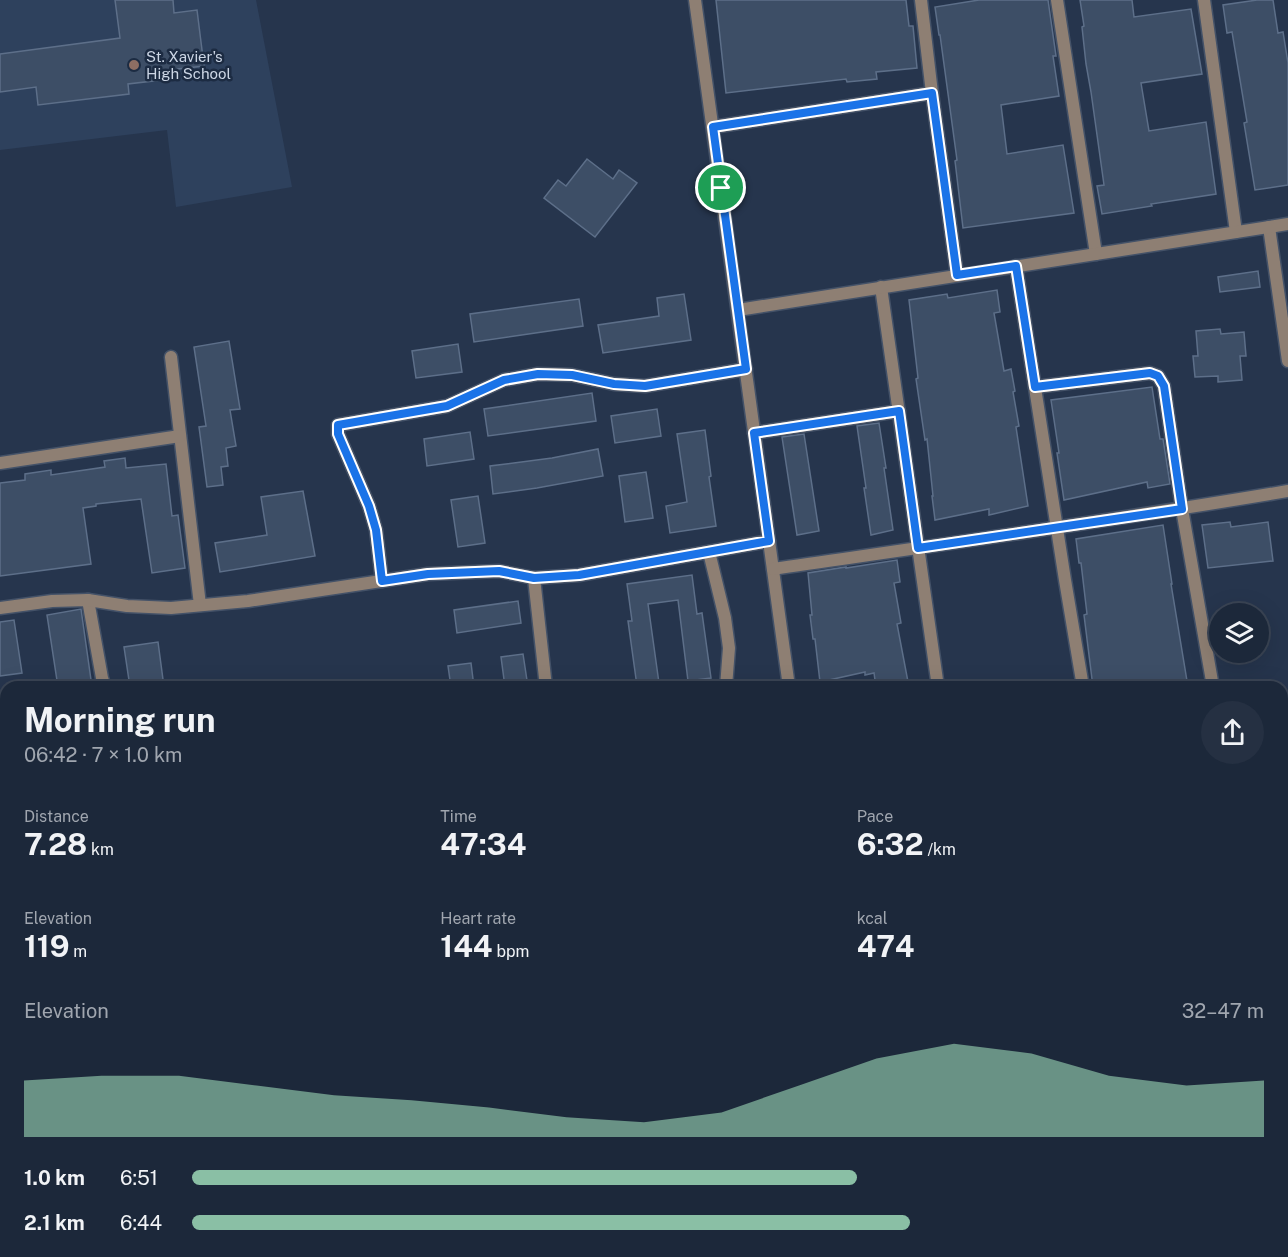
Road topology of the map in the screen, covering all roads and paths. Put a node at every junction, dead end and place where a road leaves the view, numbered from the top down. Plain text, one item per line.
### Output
1 (695, 0) edge
2 (921, 0) edge
3 (1057, 0) edge
4 (1204, 0) edge
5 (932, 93) junction
6 (713, 127) junction
7 (1288, 224) edge
8 (1269, 227) junction
9 (1236, 232) junction
10 (1096, 254) junction
11 (1016, 266) junction
12 (957, 275) junction
13 (882, 287) junction
14 (738, 310) junction
15 (171, 357) dead end
16 (1288, 361) edge
17 (746, 369) junction
18 (1035, 387) junction
19 (899, 411) junction
20 (754, 433) junction
21 (180, 436) junction
22 (0, 463) edge
23 (1288, 491) edge
24 (1182, 509) junction
25 (1057, 528) junction
26 (769, 541) junction
27 (918, 548) junction
28 (709, 552) junction
29 (773, 569) junction
30 (534, 578) junction
31 (382, 581) junction
32 (88, 600) junction
33 (200, 605) junction
34 (0, 608) edge
35 (103, 681) edge
36 (545, 681) edge
37 (726, 681) edge
38 (788, 681) edge
39 (937, 681) edge
40 (1082, 681) edge
41 (1212, 681) edge

1 - 6 street
2 - 5 street
3 - 10 street
4 - 9 street
5 - 6 street
5 - 12 street
6 - 14 street
7 - 8 street
8 - 9 street
8 - 16 street
9 - 10 street
10 - 11 street
11 - 12 street
11 - 18 street
12 - 13 street
13 - 14 street
13 - 19 street
14 - 17 street
15 - 21 street
17 - 20 street
17 - 31 street
18 - 24 street
18 - 25 street
19 - 20 street
19 - 27 street
20 - 26 street
21 - 22 street
21 - 33 street
23 - 24 street
24 - 25 street
24 - 41 street
25 - 27 street
25 - 40 street
26 - 28 street
26 - 29 street
27 - 29 street
27 - 39 street
28 - 30 street
28 - 37 street
29 - 38 street
30 - 31 street
30 - 36 street
31 - 33 street
32 - 33 street
32 - 34 street
32 - 35 street

